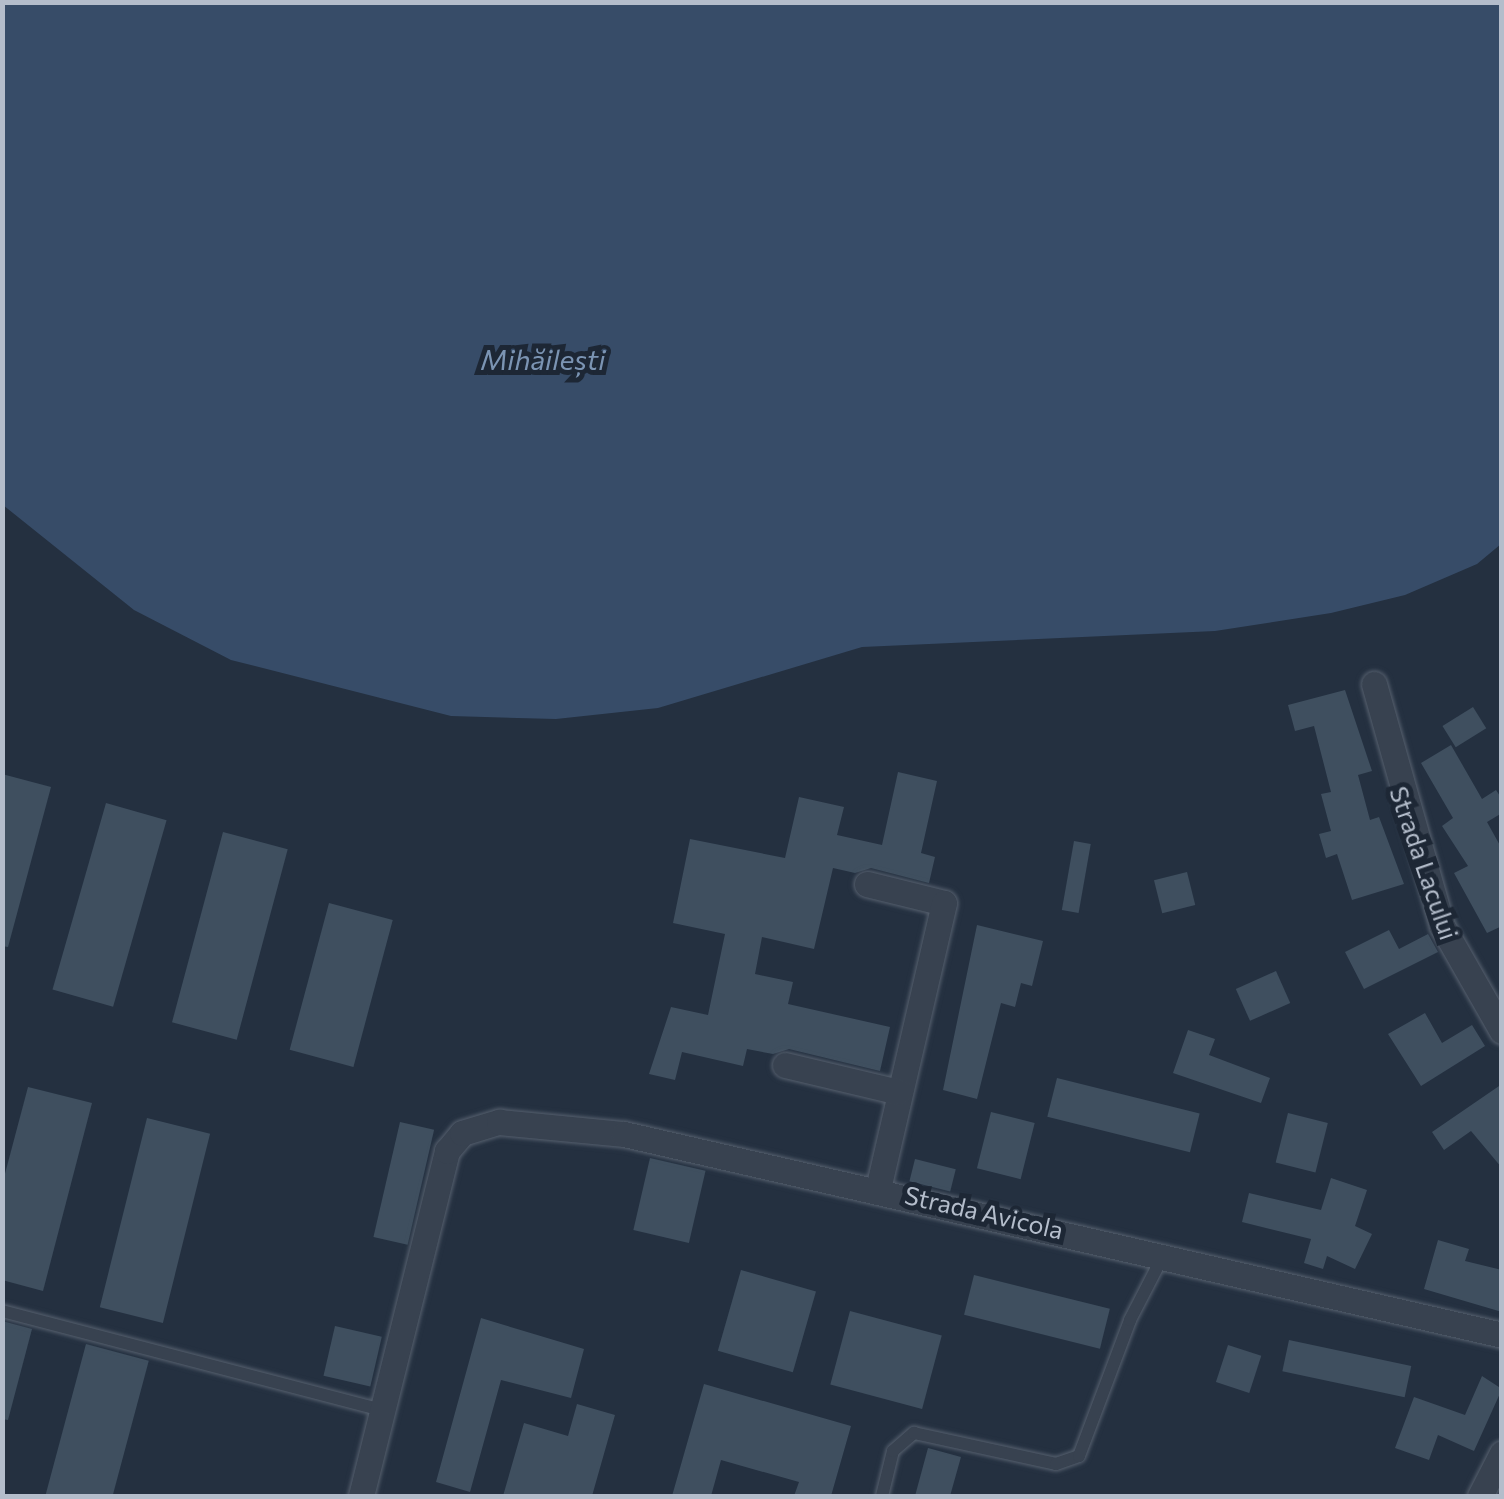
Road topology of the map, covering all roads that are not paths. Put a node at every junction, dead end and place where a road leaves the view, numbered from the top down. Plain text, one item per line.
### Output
1 (1374, 684) dead end
2 (867, 884) dead end
3 (1502, 1032) edge
4 (785, 1065) dead end
5 (898, 1092) junction
6 (878, 1188) junction
7 (1164, 1254) junction
8 (2, 1311) edge
9 (1502, 1334) edge
10 (382, 1410) junction
11 (1502, 1453) edge
12 (361, 1496) edge
13 (882, 1496) edge
14 (1480, 1496) edge

1 - 3 street, Strada Lacului
2 - 5 street
4 - 5 street
5 - 6 street
6 - 7 street, Strada Avicola
6 - 10 street, Strada Avicola
7 - 9 street, Strada Avicola
7 - 13 lane
8 - 10 lane
10 - 12 street
11 - 14 street

